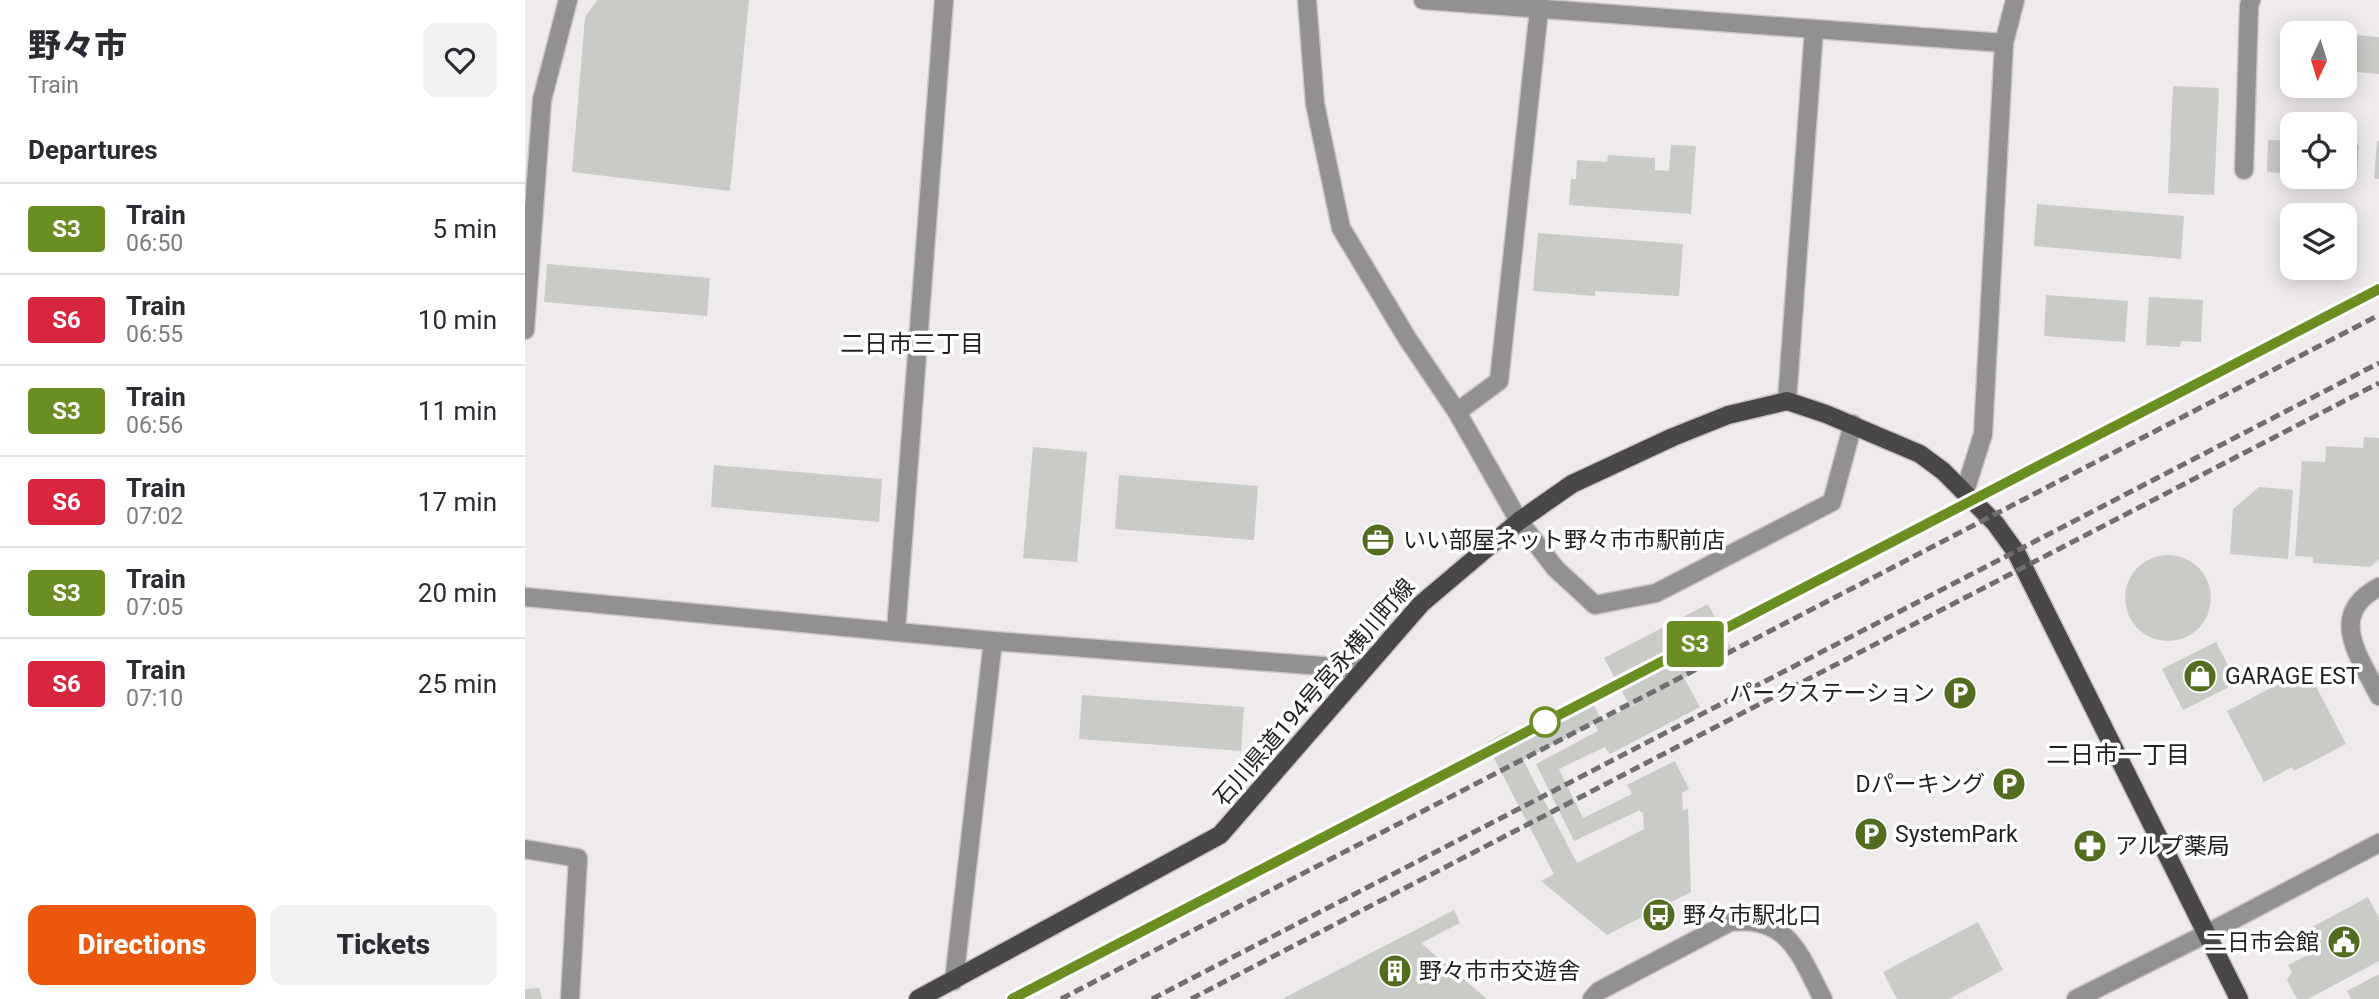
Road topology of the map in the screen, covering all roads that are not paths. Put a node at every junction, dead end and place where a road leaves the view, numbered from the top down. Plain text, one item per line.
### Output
1 (568, 0) edge
2 (944, 0) edge
3 (1307, 0) edge
4 (1423, 0) edge
5 (2015, 0) edge
6 (2251, 0) edge
7 (1539, 4) edge
8 (1814, 29) junction
9 (2004, 43) junction
10 (2244, 170) dead end
11 (525, 330) edge
12 (1787, 401) junction
13 (1457, 412) junction
14 (1853, 424) junction
15 (1965, 491) junction
16 (1519, 521) junction
17 (2379, 587) edge
18 (525, 597) edge
19 (897, 631) junction
20 (993, 642) junction
21 (1363, 669) junction
22 (2379, 696) edge
23 (2379, 843) edge
24 (525, 849) edge
25 (2206, 934) junction
26 (954, 981) junction
27 (571, 999) edge
28 (918, 999) edge
29 (1592, 999) edge
30 (1823, 999) edge
31 (2077, 999) edge
32 (2239, 999) edge

1 - 11 street
2 - 19 street
3 - 13 street
4 - 7 street
5 - 9 street
6 - 10 street
7 - 8 street
7 - 13 street
8 - 9 street
8 - 12 street
9 - 15 street
12 - 14 main road
12 - 16 main road, 石川県道194号宮永横川町線
13 - 16 street
14 - 15 main road
14 - 16 street
15 - 25 main road
16 - 21 main road, 石川県道194号宮永横川町線
17 - 22 street
18 - 19 street
19 - 20 street
20 - 21 street
20 - 26 street
21 - 26 main road, 石川県道194号宮永横川町線
23 - 25 street
24 - 27 street
25 - 31 street
25 - 32 main road
26 - 28 main road, 石川県道194号宮永横川町線
29 - 30 street

